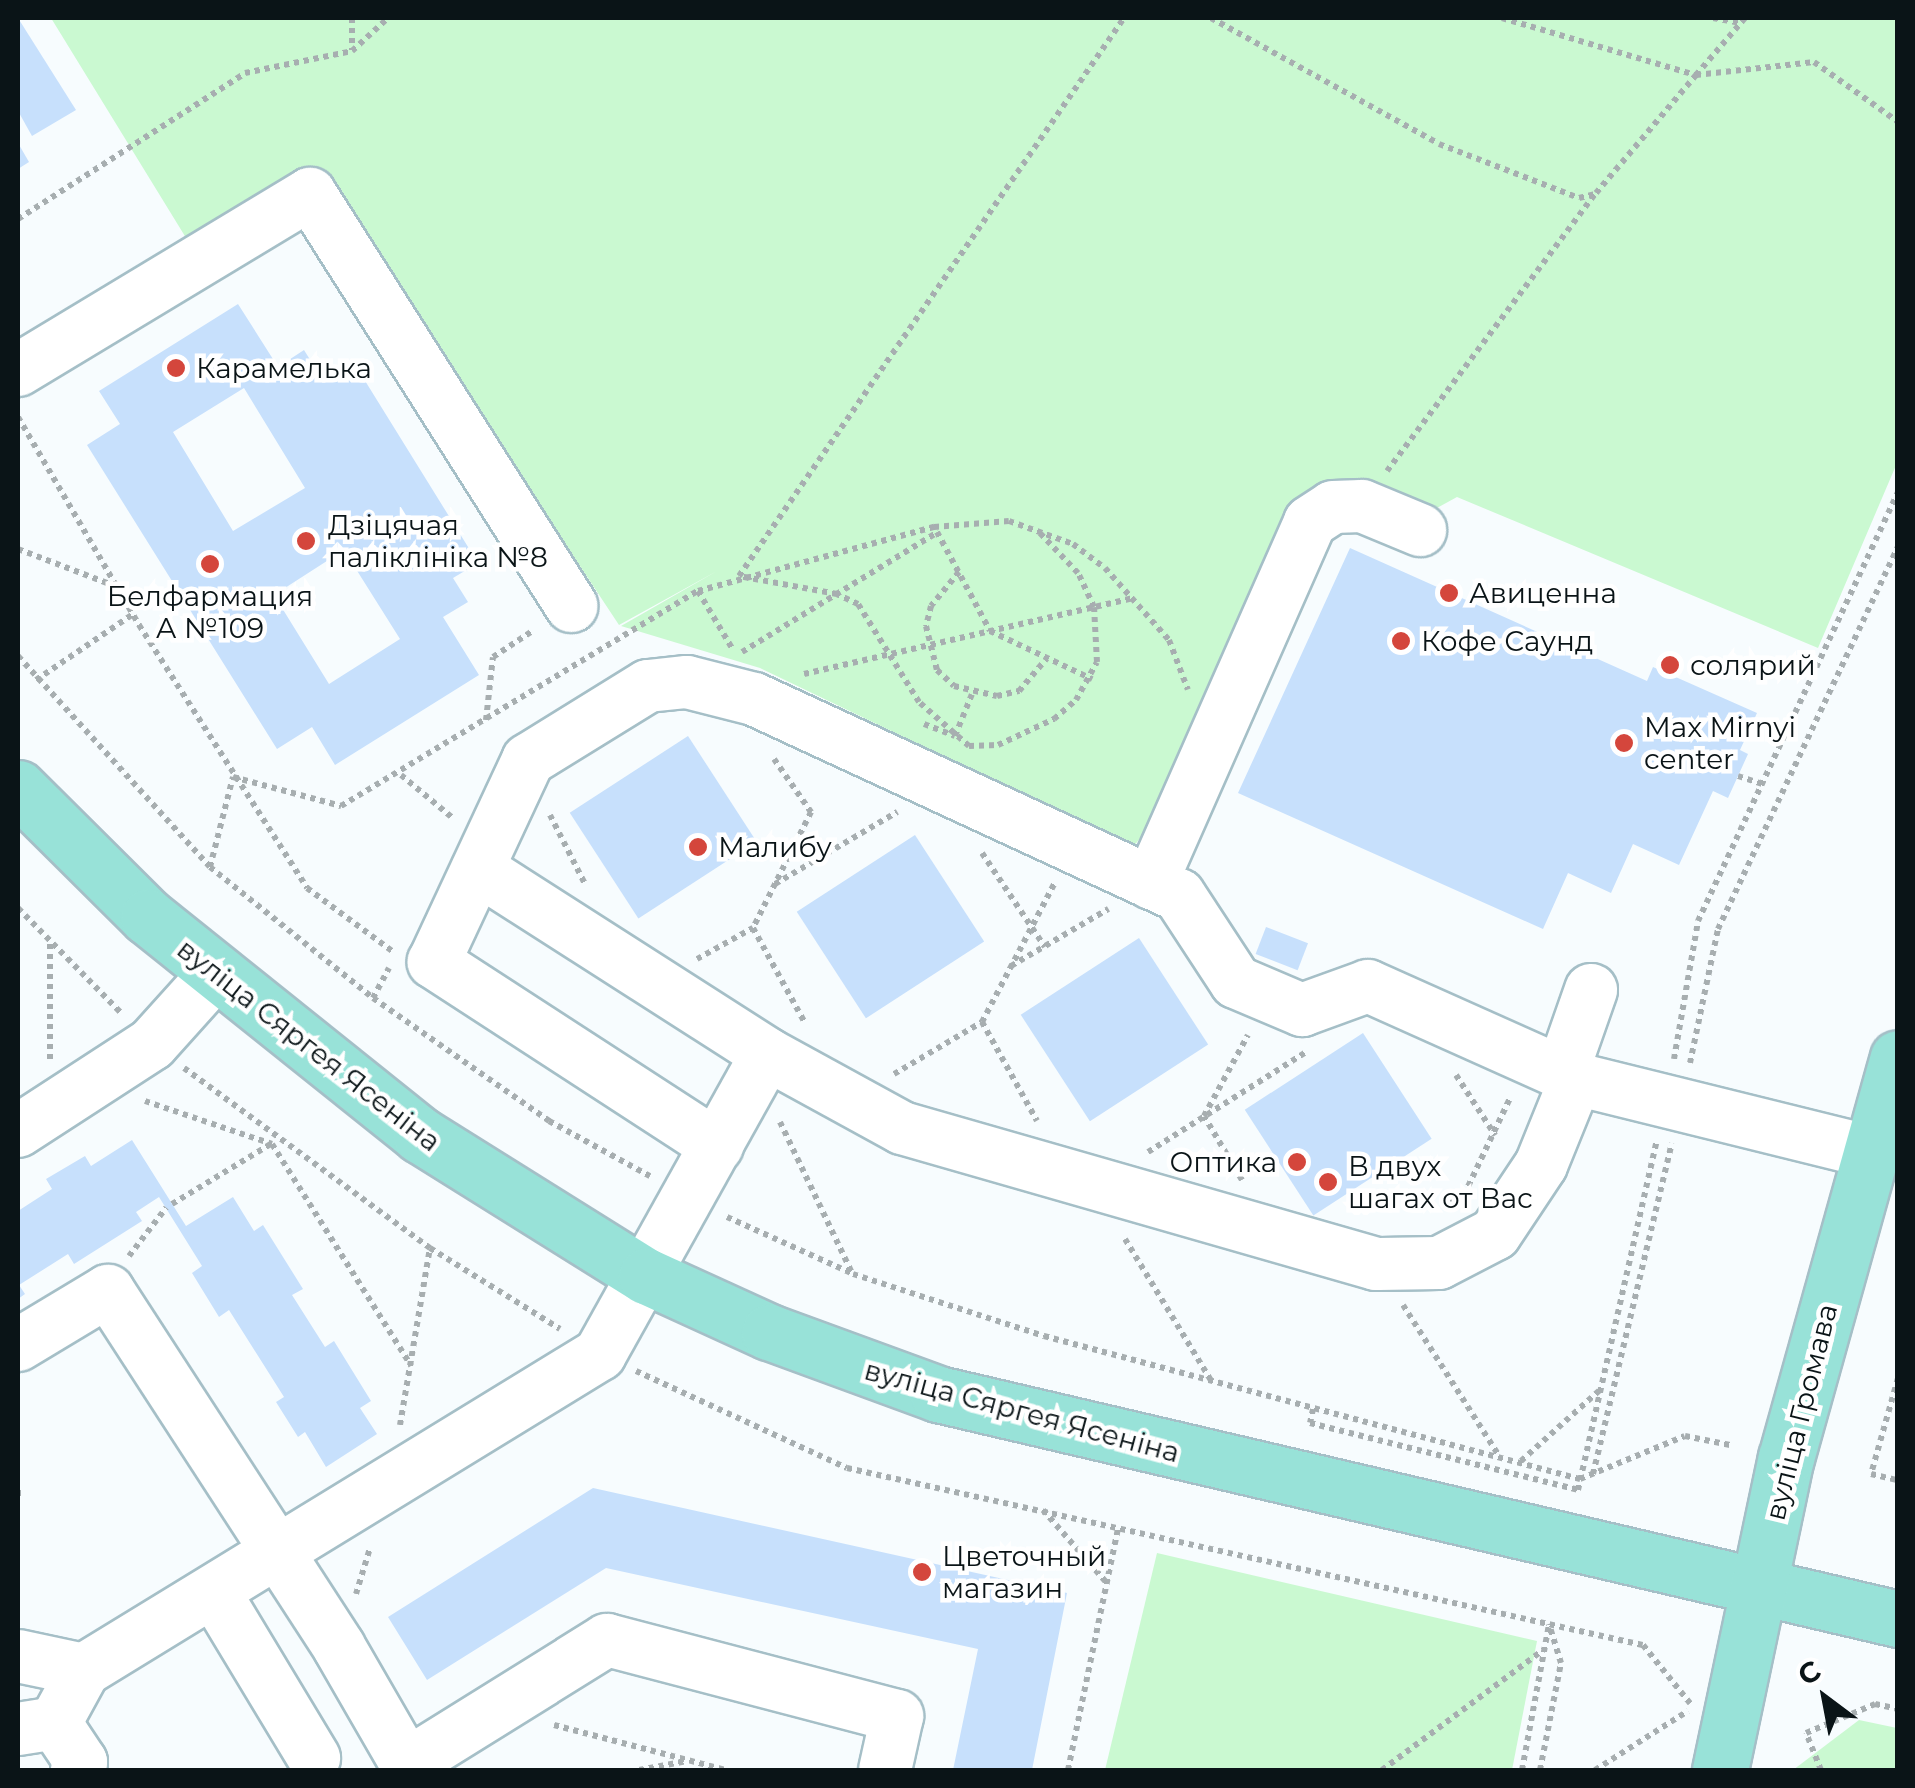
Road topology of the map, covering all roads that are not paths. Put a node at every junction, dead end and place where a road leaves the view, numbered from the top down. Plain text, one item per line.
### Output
1 (18, 370) edge
2 (1420, 530) dead end
3 (570, 606) road end
4 (18, 788) edge
5 (478, 869) junction
6 (1131, 894) junction
7 (215, 974) junction
8 (1591, 990) dead end
9 (790, 1047) junction
10 (1898, 1058) edge
11 (1555, 1070) junction
12 (53, 1108) edge
13 (718, 1146) junction
14 (1870, 1152) junction
15 (646, 1276) junction
16 (18, 1346) edge
17 (278, 1551) junction
18 (1758, 1588) junction
19 (214, 1592) junction
20 (1898, 1619) edge
21 (18, 1656) edge
22 (84, 1670) junction
23 (36, 1726) edge
24 (314, 1758) dead end
25 (411, 1766) edge
26 (76, 1770) edge
27 (884, 1770) edge
28 (1720, 1770) edge

1 - 3 lane
2 - 6 lane
4 - 7 main road, вуліца Сяргея Ясеніна
5 - 6 lane
5 - 9 lane
5 - 13 lane
6 - 11 lane
7 - 12 lane
7 - 15 main road, вуліца Сяргея Ясеніна
8 - 11 lane
9 - 11 lane
9 - 13 lane
10 - 14 main road, вуліца Громава
11 - 14 lane
13 - 15 lane
14 - 18 main road, вуліца Громава
15 - 17 lane
15 - 18 main road, вуліца Сяргея Ясеніна
16 - 17 lane
17 - 19 lane
17 - 25 lane
18 - 20 main road, вуліца Сяргея Ясеніна
18 - 28 main road, вуліца Громава
19 - 22 lane
19 - 24 lane
21 - 22 lane
22 - 23 lane
23 - 26 lane
25 - 27 lane

